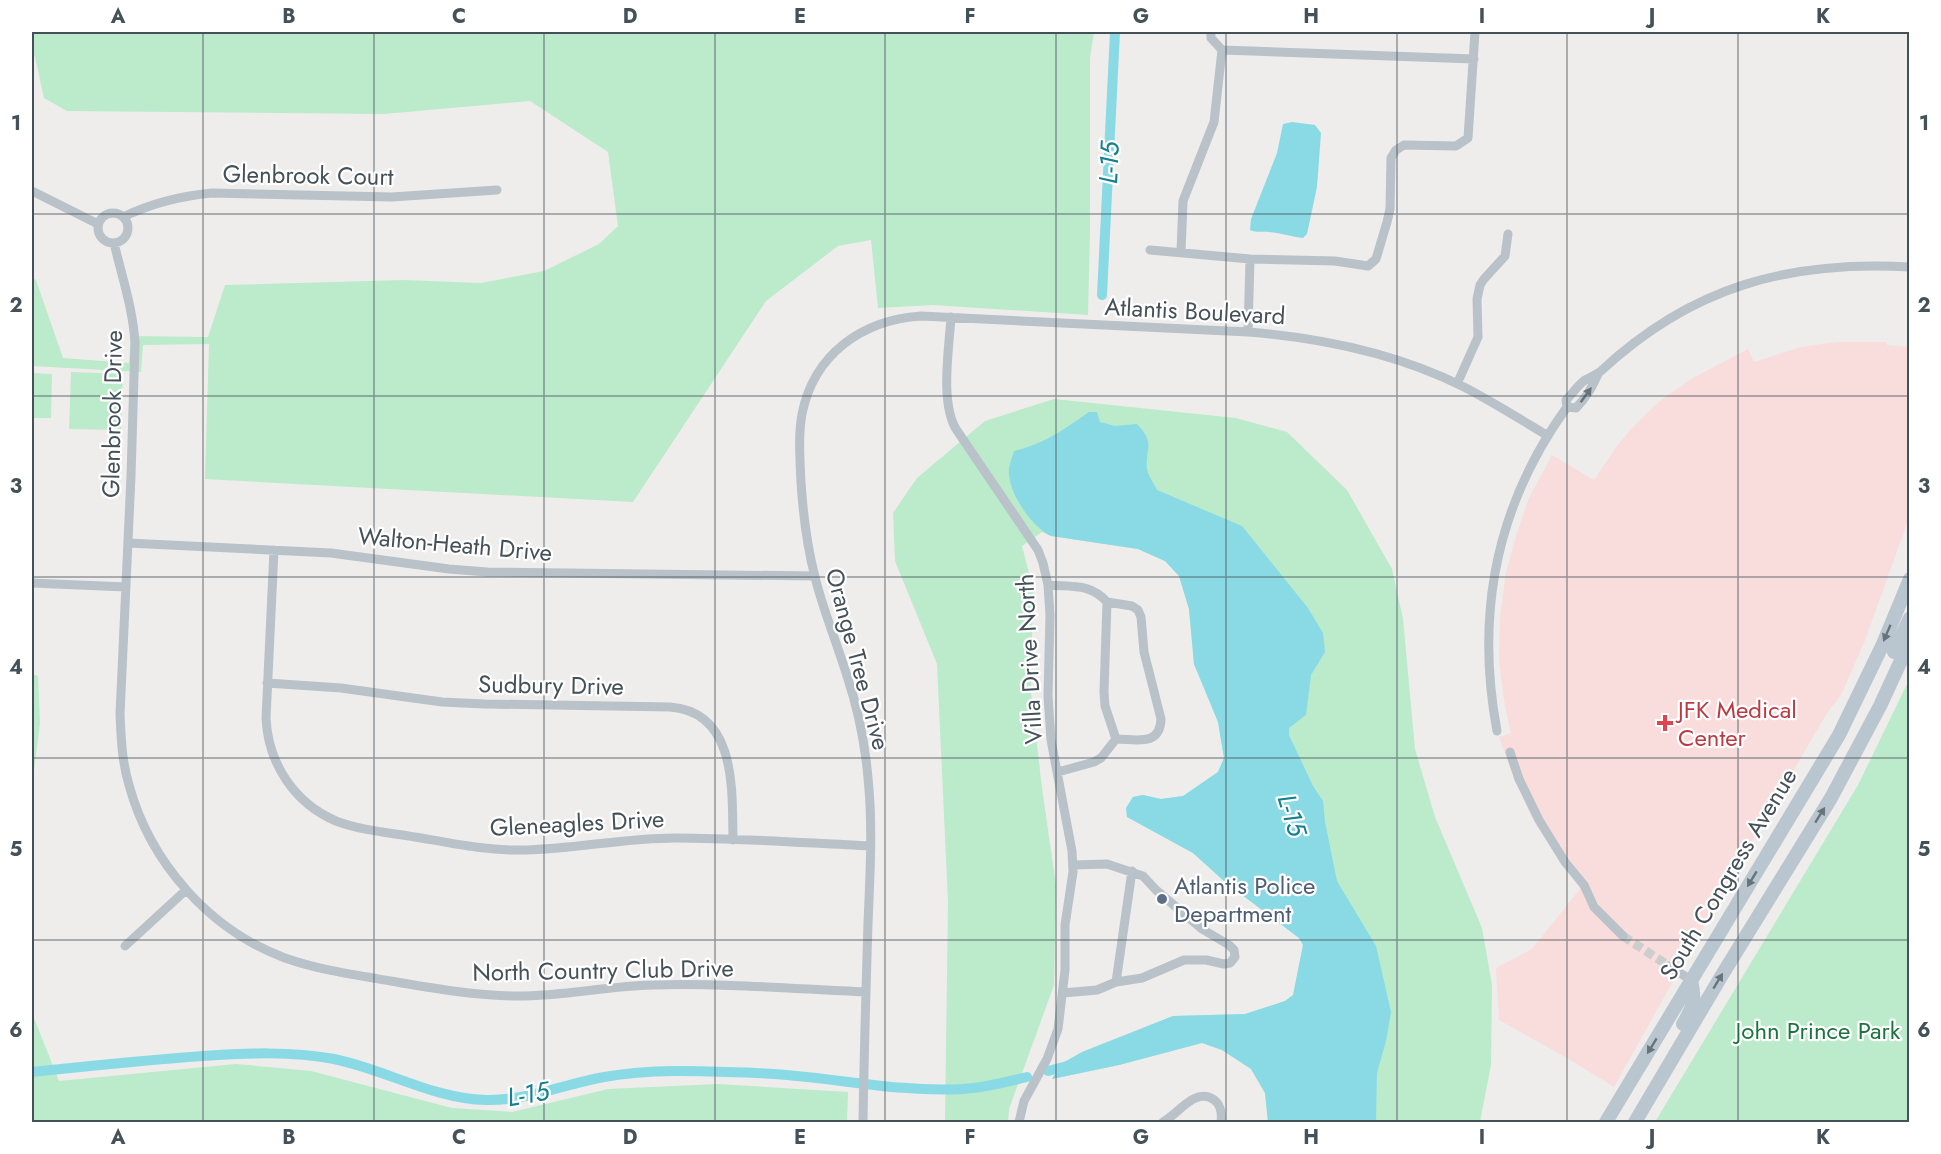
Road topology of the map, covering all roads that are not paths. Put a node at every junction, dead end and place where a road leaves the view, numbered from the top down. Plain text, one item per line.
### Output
1 (1211, 32) edge
2 (1476, 32) edge
3 (1222, 50) junction
4 (1474, 59) junction
5 (497, 190) dead end
6 (32, 191) edge
7 (123, 217) junction
8 (98, 224) junction
9 (1508, 234) dead end
10 (114, 243) junction
11 (1150, 250) dead end
12 (1181, 252) junction
13 (1250, 259) junction
14 (1910, 267) edge
15 (951, 317) junction
16 (1248, 332) junction
17 (830, 357) joint
18 (1457, 384) junction
19 (1548, 436) junction
20 (128, 543) junction
21 (274, 550) junction
22 (814, 576) junction
23 (1909, 582) edge
24 (32, 583) edge
25 (1048, 585) junction
26 (126, 587) junction
27 (1107, 602) junction
28 (1910, 618) edge
29 (1910, 641) edge
30 (267, 683) junction
31 (1497, 731) dead end
32 (1116, 739) junction
33 (1856, 751) junction
34 (1510, 752) dead end
35 (1058, 772) junction
36 (733, 840) junction
37 (870, 846) junction
38 (1073, 865) junction
39 (1132, 871) junction
40 (186, 891) junction
41 (1623, 936) tunnel mouth
42 (125, 946) dead end
43 (1669, 966) tunnel mouth
44 (1691, 980) junction
45 (1116, 982) junction
46 (866, 992) junction
47 (1063, 993) junction
48 (863, 1122) edge
49 (1019, 1122) edge
50 (1163, 1122) edge
51 (1221, 1122) edge
52 (1606, 1122) edge
53 (1635, 1122) edge

1 - 3 street
2 - 4 street
3 - 4 street
3 - 12 street
4 - 13 street
5 - 7 street, Glenbrook Court
6 - 8 street, Glenbrook Drive
7 - 8 street
7 - 10 street
8 - 10 street, Glenbrook Drive
9 - 18 street
10 - 20 street, Glenbrook Drive
11 - 12 street
12 - 13 street
13 - 16 street
14 - 19 street
15 - 16 street, Atlantis Boulevard
15 - 17 street, Atlantis Boulevard
15 - 25 street, Villa Drive North
16 - 18 street, Atlantis Boulevard
17 - 22 street, Orange Tree Drive
18 - 19 street, Atlantis Boulevard
19 - 31 street
20 - 21 street, Walton-Heath Drive
20 - 26 street, Glenbrook Drive
21 - 22 street, Walton-Heath Drive
21 - 30 street, Gleneagles Drive
22 - 37 street, Orange Tree Drive
23 -> 44 main road, South Congress Avenue
24 - 26 street
25 - 27 street
25 - 35 street, Villa Drive North
26 - 40 street, North Country Club Drive
27 - 32 street
27 - 32 street
28 - 33 main road
29 - 33 main road, South Congress Avenue
30 - 36 street, Gleneagles Drive
30 - 36 street, Sudbury Drive
32 - 35 street
53 -> 33 main road, South Congress Avenue
34 - 41 street
35 - 38 street, Villa Drive North
36 - 37 street, Gleneagles Drive
37 - 46 street, Orange Tree Drive
38 - 39 street
38 - 47 street, Villa Drive North
39 - 45 street
39 - 45 street
40 - 42 street
40 - 46 street, North Country Club Drive
43 - 44 street
44 -> 52 main road, South Congress Avenue
44 - 53 main road
45 - 47 street
46 - 48 street, Orange Tree Drive
47 - 49 street, Villa Drive North
50 - 51 street

